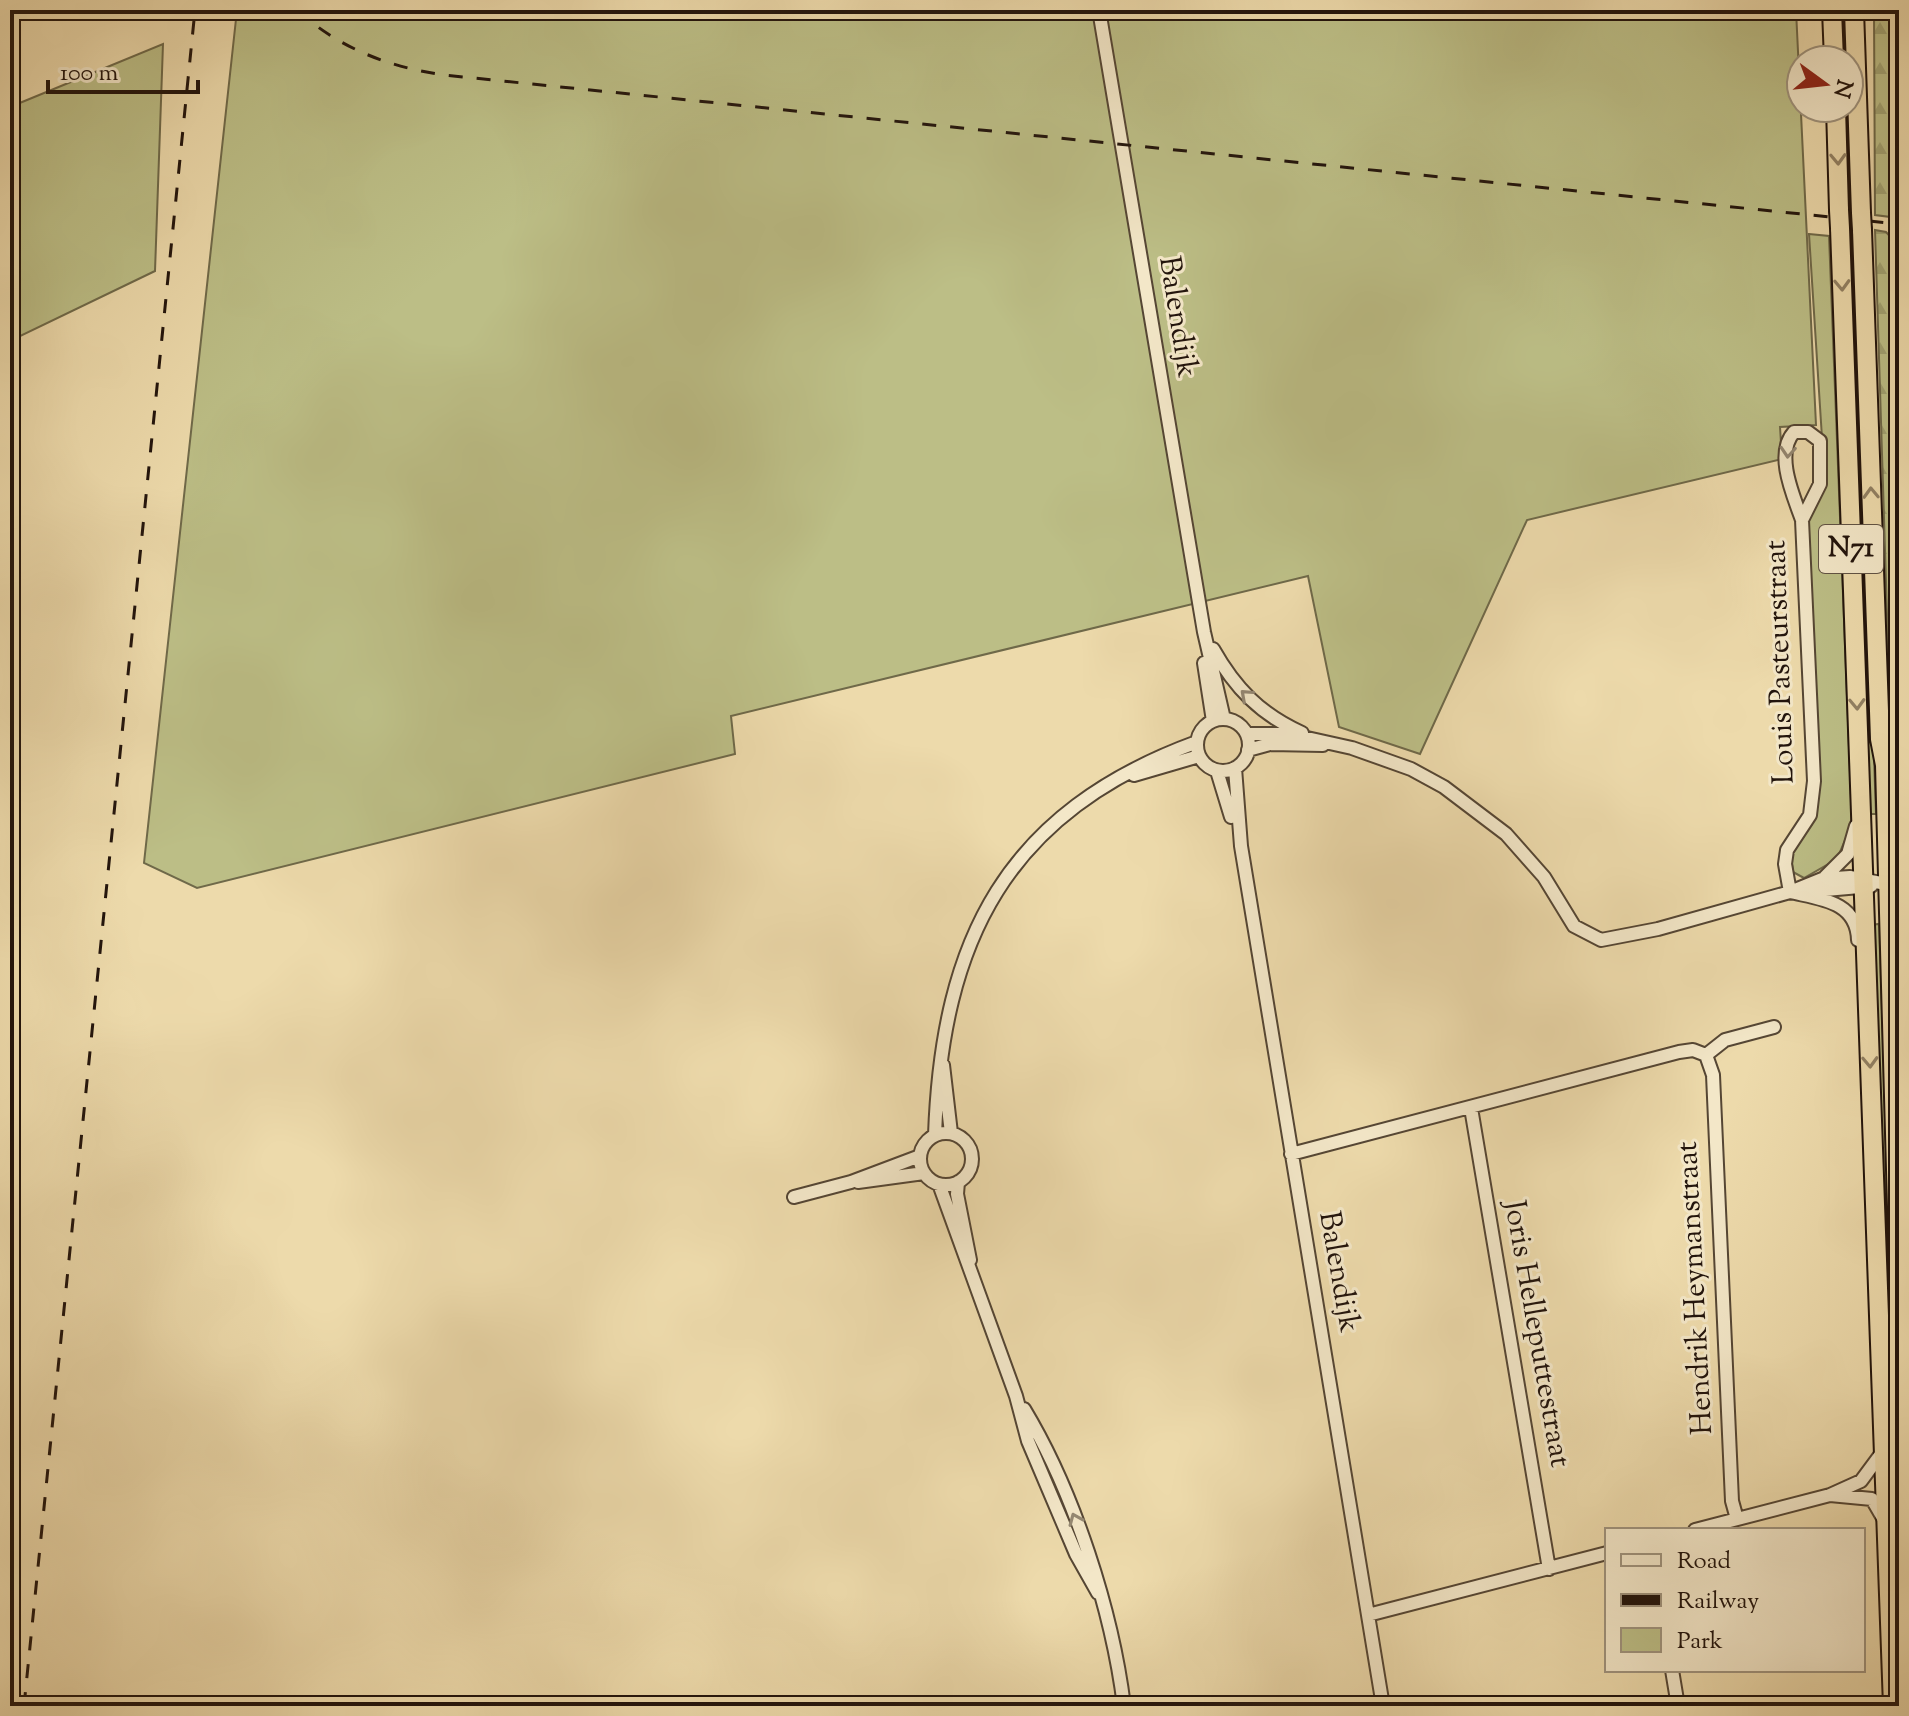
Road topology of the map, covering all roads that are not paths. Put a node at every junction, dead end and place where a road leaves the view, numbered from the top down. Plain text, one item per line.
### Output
1 (1099, 10) edge
2 (1832, 10) edge
3 (1854, 10) edge
4 (1833, 44) edge
5 (1837, 124) edge
6 (1802, 520) junction
7 (1204, 632) junction
8 (1219, 720) junction
9 (1247, 734) junction
10 (1309, 737) junction
11 (1880, 739) junction
12 (1197, 742) junction
13 (1330, 744) junction
14 (1248, 750) junction
15 (1199, 756) junction
16 (1235, 768) junction
17 (1217, 771) junction
18 (1120, 779) junction
19 (1861, 799) junction
20 (1241, 846) junction
21 (1822, 879) junction
22 (1870, 883) junction
23 (1790, 892) junction
24 (1867, 984) junction
25 (1774, 1027) dead end
26 (1706, 1055) junction
27 (941, 1058) junction
28 (1892, 1061) junction
29 (1471, 1108) junction
30 (951, 1133) junction
31 (935, 1135) junction
32 (1291, 1154) junction
33 (920, 1156) junction
34 (924, 1173) junction
35 (851, 1182) junction
36 (958, 1182) junction
37 (939, 1184) junction
38 (794, 1197) dead end
39 (972, 1275) junction
40 (1899, 1280) edge
41 (1884, 1450) junction
42 (1899, 1474) edge
43 (1830, 1495) junction
44 (1737, 1519) junction
45 (1703, 1528) edge
46 (1887, 1530) junction
47 (1605, 1554) edge
48 (1549, 1569) junction
49 (1368, 1615) junction
50 (1672, 1672) edge
51 (1124, 1706) edge
52 (1383, 1706) edge
53 (1678, 1706) edge
54 (1893, 1706) edge

1 - 7 street, Balendijk
2 - 4 highway
11 -> 3 highway, N71
5 -> 19 highway, N71
6 -> 6 street, Louis Pasteurstraat
6 - 23 street, Louis Pasteurstraat
7 - 8 street
10 -> 7 street
8 - 9 street
8 - 12 street
9 - 10 street
9 - 14 street
10 - 13 street
11 - 22 highway, N71
11 - 28 highway, N71
12 - 15 street
12 - 18 street
13 - 14 street
13 - 23 street
14 - 16 street
15 - 17 street
15 - 18 street
16 - 17 street
16 - 20 street, Balendijk
17 - 20 street, Balendijk
18 - 27 street
19 - 21 street
19 - 22 highway, N71
20 - 32 street, Balendijk
21 - 22 street
21 - 23 street
22 - 23 street
22 - 24 highway, N71
22 - 28 highway, N71
23 - 24 street
24 -> 41 highway, N71
25 - 26 street
26 - 29 street
26 - 44 street, Hendrik Heymanstraat
27 - 30 street
27 - 31 street
28 - 40 highway, N71
29 - 32 street
29 - 48 street, Joris Helleputtestraat
30 - 31 street
30 - 36 street
31 - 33 street
32 - 49 street, Balendijk
33 - 34 street
33 - 35 street
34 - 35 street
34 - 37 street
35 - 38 street
36 - 37 street
36 - 39 street
37 - 39 street
39 - 51 street
41 - 42 street
41 - 43 street
41 - 46 highway, N71
43 - 44 street
43 - 46 street
44 - 45 street
46 - 54 highway, N71
47 - 48 street
48 - 49 street
49 - 52 street, Balendijk
50 - 53 street

